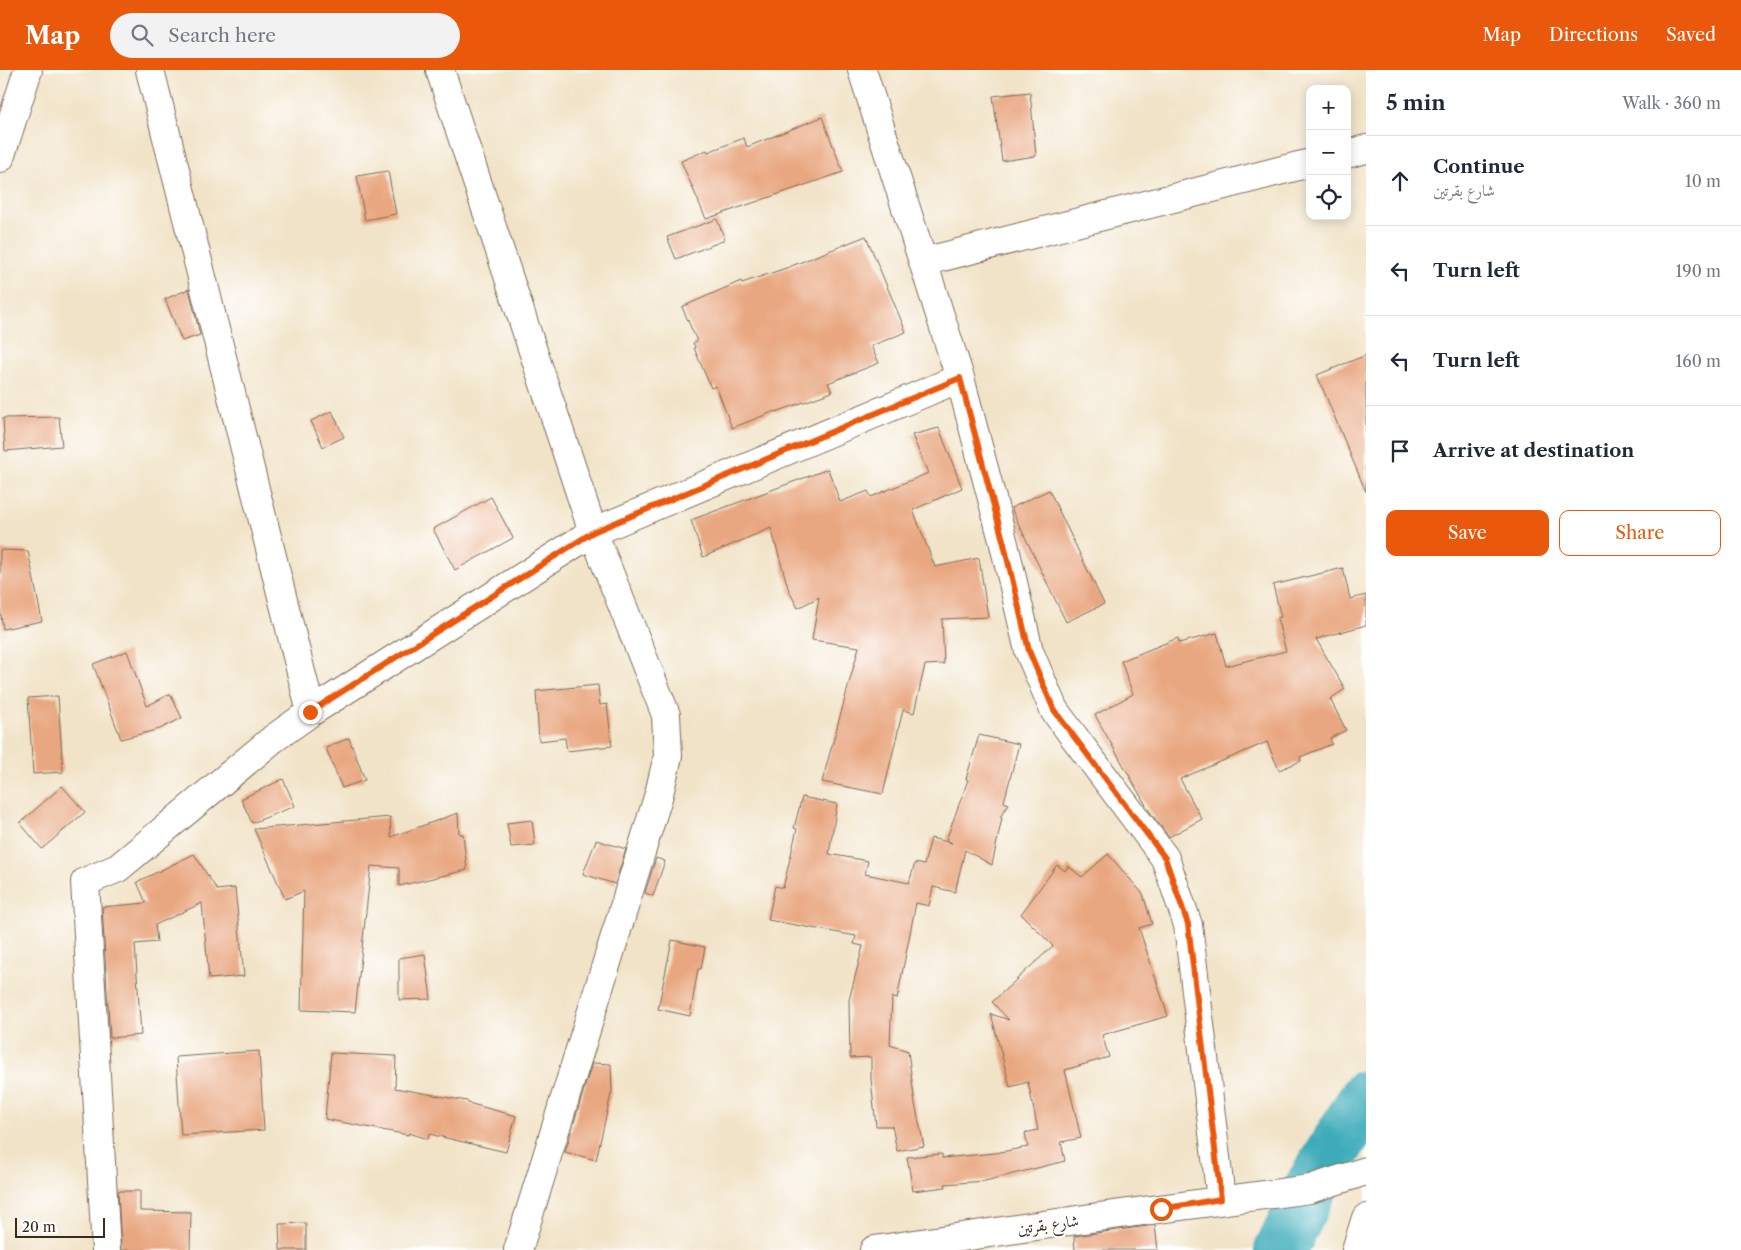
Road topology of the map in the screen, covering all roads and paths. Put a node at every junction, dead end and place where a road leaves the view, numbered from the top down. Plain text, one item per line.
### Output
1 (28, 70) edge
2 (150, 70) edge
3 (440, 70) edge
4 (862, 70) edge
5 (1366, 149) edge
6 (1351, 153) edge
7 (0, 158) edge
8 (1306, 164) edge
9 (923, 262) junction
10 (960, 378) junction
11 (593, 532) junction
12 (310, 712) junction
13 (1366, 1171) edge
14 (1221, 1199) junction
15 (1366, 1218) edge
16 (106, 1250) edge
17 (518, 1250) edge
18 (874, 1250) edge
19 (1356, 1250) edge

1 - 7 street
2 - 12 street
3 - 11 street
4 - 9 street
5 - 6 street
8 - 9 street
9 - 10 street
10 - 11 street
10 - 14 street
11 - 12 street
11 - 17 street
12 - 16 street
13 - 14 street, شارع بقرتين
14 - 18 street, شارع بقرتين
15 - 19 street

